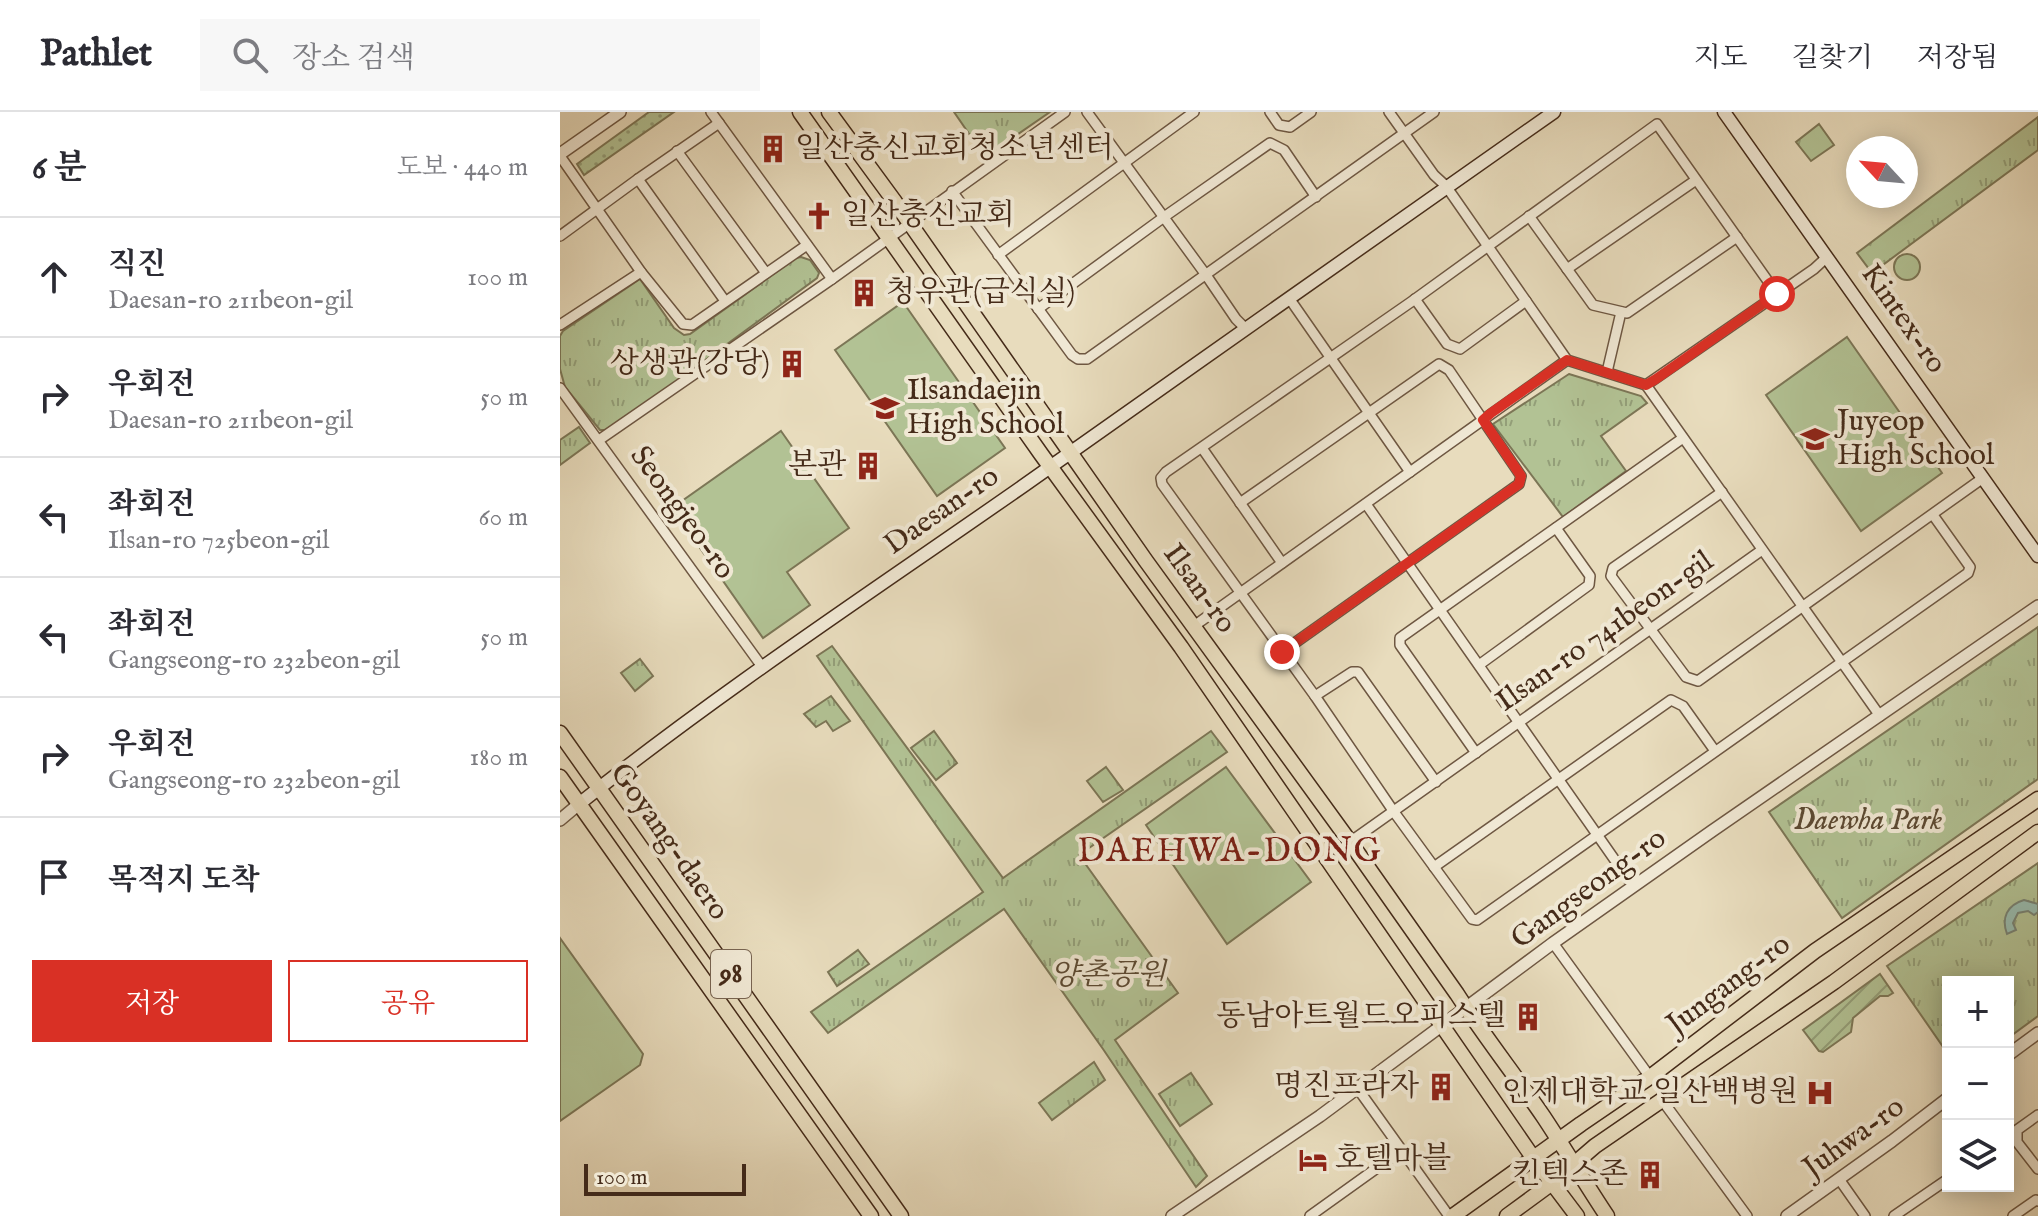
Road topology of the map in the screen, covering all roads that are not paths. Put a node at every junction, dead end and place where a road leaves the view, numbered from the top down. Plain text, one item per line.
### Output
1 (620, 112) edge
2 (711, 112) edge
3 (800, 112) edge
4 (829, 112) edge
5 (1065, 112) edge
6 (1087, 112) edge
7 (1194, 112) edge
8 (1270, 112) edge
9 (1311, 112) edge
10 (1389, 112) edge
11 (1434, 112) edge
12 (1554, 112) edge
13 (1724, 112) edge
14 (719, 123) junction
15 (1404, 133) junction
16 (677, 151) junction
17 (560, 155) edge
18 (1124, 163) junction
19 (638, 179) junction
20 (1696, 180) junction
21 (1446, 186) junction
22 (952, 191) junction
23 (1319, 195) junction
24 (597, 209) junction
25 (1529, 216) junction
26 (1164, 217) junction
27 (910, 222) junction
28 (560, 236) edge
29 (1737, 237) junction
30 (888, 238) junction
31 (807, 245) junction
32 (1488, 246) junction
33 (998, 255) junction
34 (1827, 257) junction
35 (1567, 269) junction
36 (641, 272) junction
37 (766, 273) junction
38 (1206, 275) junction
39 (832, 279) junction
40 (1777, 294) junction
41 (1289, 298) junction
42 (1415, 299) junction
43 (725, 301) junction
44 (1526, 301) junction
45 (1038, 309) junction
46 (1621, 312) junction
47 (560, 325) edge
48 (1246, 329) junction
49 (1330, 358) junction
50 (1567, 360) junction
51 (1607, 372) junction
52 (1646, 385) junction
53 (560, 388) edge
54 (1369, 412) junction
55 (1483, 420) junction
56 (1683, 438) junction
57 (599, 440) junction
58 (1202, 448) junction
59 (1069, 453) junction
60 (1050, 467) junction
61 (1410, 472) junction
62 (1983, 478) junction
63 (1722, 492) junction
64 (1240, 503) junction
65 (1366, 504) junction
66 (1933, 515) junction
67 (1556, 528) junction
68 (1762, 550) junction
69 (2038, 556) edge
70 (1282, 563) junction
71 (1408, 564) junction
72 (1240, 593) junction
73 (2038, 606) edge
74 (1803, 607) junction
75 (1439, 609) junction
76 (1194, 626) junction
77 (1652, 628) junction
78 (1282, 652) junction
79 (1842, 663) junction
80 (1479, 665) junction
81 (763, 668) junction
82 (1312, 693) junction
83 (1880, 716) junction
84 (1519, 723) junction
85 (560, 733) edge
86 (1715, 751) junction
87 (1476, 753) junction
88 (560, 777) edge
89 (1558, 779) junction
90 (1436, 782) junction
91 (599, 788) junction
92 (2038, 799) edge
93 (579, 804) junction
94 (1394, 812) junction
95 (560, 820) edge
96 (2038, 832) edge
97 (1597, 835) junction
98 (1350, 842) junction
99 (1434, 867) junction
100 (1633, 886) junction
101 (1553, 943) junction
102 (1466, 1008) junction
103 (1443, 1025) junction
104 (2038, 1033) edge
105 (2014, 1051) edge
106 (1650, 1077) junction
107 (1358, 1089) junction
108 (1662, 1100) junction
109 (1942, 1102) edge
110 (2038, 1115) edge
111 (1559, 1140) junction
112 (1402, 1150) junction
113 (1534, 1159) junction
114 (1574, 1166) junction
115 (2038, 1169) edge
116 (1839, 1179) junction
117 (1552, 1183) junction
118 (1942, 1183) edge
119 (2037, 1201) edge
120 (871, 1216) edge
121 (901, 1216) edge
122 (1172, 1216) edge
123 (1310, 1216) edge
124 (1451, 1216) edge
125 (1507, 1216) edge
126 (1577, 1216) edge
127 (1607, 1216) edge
128 (1747, 1216) edge
129 (1787, 1216) edge
130 (1865, 1216) edge
131 (1894, 1216) edge
132 (2013, 1216) edge

1 - 17 street
2 - 14 street
3 - 30 main road, Ilsan-ro
4 - 27 main road, Ilsan-ro
5 - 22 street
6 - 18 street
7 - 18 street
8 - 9 street
10 - 15 street
11 - 15 street
12 - 21 main road, Daesan-ro
13 - 34 main road, Kintex-ro
14 - 16 street
14 - 31 street
15 - 21 street
15 - 23 street
16 - 19 street
16 - 37 street
17 - 24 street
18 - 26 street
18 - 33 street
19 - 24 street
19 - 43 street
20 - 25 street
20 - 29 street
20 - 35 street
21 - 32 street
21 - 41 main road, Daesan-ro
22 - 27 street
22 - 33 street
23 - 26 street
23 - 38 street
24 - 28 street
24 - 36 street
25 - 32 street
25 - 35 street
26 - 38 street
26 - 45 street
27 - 30 street
27 - 59 main road, Ilsan-ro
29 - 40 street
29 - 46 street
30 - 39 street
30 - 60 main road, Ilsan-ro
31 - 37 street
31 - 39 street
32 - 42 street
32 - 44 street
33 - 45 street
34 - 40 street
34 - 62 main road, Kintex-ro
35 - 46 street
36 - 43 street
36 - 47 street
37 - 43 street
38 - 45 street
38 - 48 street
39 - 57 street
40 - 52 street
41 - 48 main road, Daesan-ro
41 - 49 street
42 - 44 street
42 - 49 street
44 - 50 street
46 - 51 street
48 - 59 main road, Daesan-ro
49 - 54 street
49 - 58 street
50 - 51 street
50 - 55 street
51 - 52 street
52 - 56 street
53 - 57 street, Seongjeo-ro
54 - 55 street
54 - 61 street
54 - 64 street
55 - 61 street
55 - 71 street
56 - 63 street
56 - 67 street
57 - 81 street, Seongjeo-ro
58 - 64 street
58 - 72 street
59 - 60 main road, Daesan-ro
59 - 76 main road, Ilsan-ro
60 - 81 main road, Daesan-ro
60 - 103 main road, Ilsan-ro
61 - 65 street
62 - 66 street
62 - 69 main road, Kintex-ro
63 - 68 street
63 - 77 street
64 - 70 street
65 - 70 street
65 - 71 street
66 - 74 street
66 - 79 street
67 - 75 street
67 - 80 street
68 - 74 street
68 - 77 street, Ilsan-ro 741beon-gil
70 - 72 street
71 - 75 street
71 - 78 street
72 - 76 street
72 - 78 street
73 - 83 street, Gangseong-ro
74 - 77 street
74 - 79 street
75 - 80 street
75 - 87 street
76 - 98 main road, Ilsan-ro
77 - 84 street, Ilsan-ro 741beon-gil
78 - 82 street
79 - 83 street
79 - 86 street
80 - 84 street
81 - 91 main road, Daesan-ro
82 - 90 street
82 - 94 street
83 - 100 street, Gangseong-ro
84 - 87 street, Ilsan-ro 741beon-gil
84 - 89 street
85 - 91 main road, Goyang-daero / 98
86 - 89 street
86 - 97 street
87 - 90 street, Ilsan-ro 741beon-gil
88 - 93 main road, Goyang-daero / 98
89 - 97 street
89 - 99 street
90 - 94 street, Ilsan-ro 741beon-gil
91 - 93 main road, Daesan-ro
91 - 121 main road, Goyang-daero / 98
92 - 106 main road, Jungang-ro
93 - 95 street, Daesan-ro
93 - 120 main road, Goyang-daero / 98
94 - 98 street, Ilsan-ro 741beon-gil
94 - 99 street
96 - 108 main road, Jungang-ro
97 - 99 street
97 - 100 street
98 - 102 main road, Ilsan-ro
100 - 101 street, Gangseong-ro
101 - 102 street, Gangseong-ro
101 - 106 street
102 - 103 street, Gangseong-ro
102 - 111 main road, Ilsan-ro
103 - 107 street, Gangseong-ro
103 - 113 main road, Ilsan-ro
104 - 105 street
106 - 111 main road, Jungang-ro
107 - 112 street, Jungang-ro
107 - 122 street, Gangseong-ro
108 - 114 main road, Jungang-ro
108 - 128 street
109 - 116 street, Juhwa-ro
110 - 115 street
111 - 113 main road, Jungang-ro
111 - 114 main road, Ilsan-ro
112 - 123 street
112 - 124 street, Jungang-ro
113 - 117 main road, Ilsan-ro
113 - 124 main road, Jungang-ro
114 - 117 main road, Jungang-ro
114 - 127 main road, Ilsan-ro
116 - 129 street, Juhwa-ro
116 - 130 street
117 - 125 main road, Jungang-ro
117 - 126 main road, Ilsan-ro
118 - 131 street
119 - 132 street

